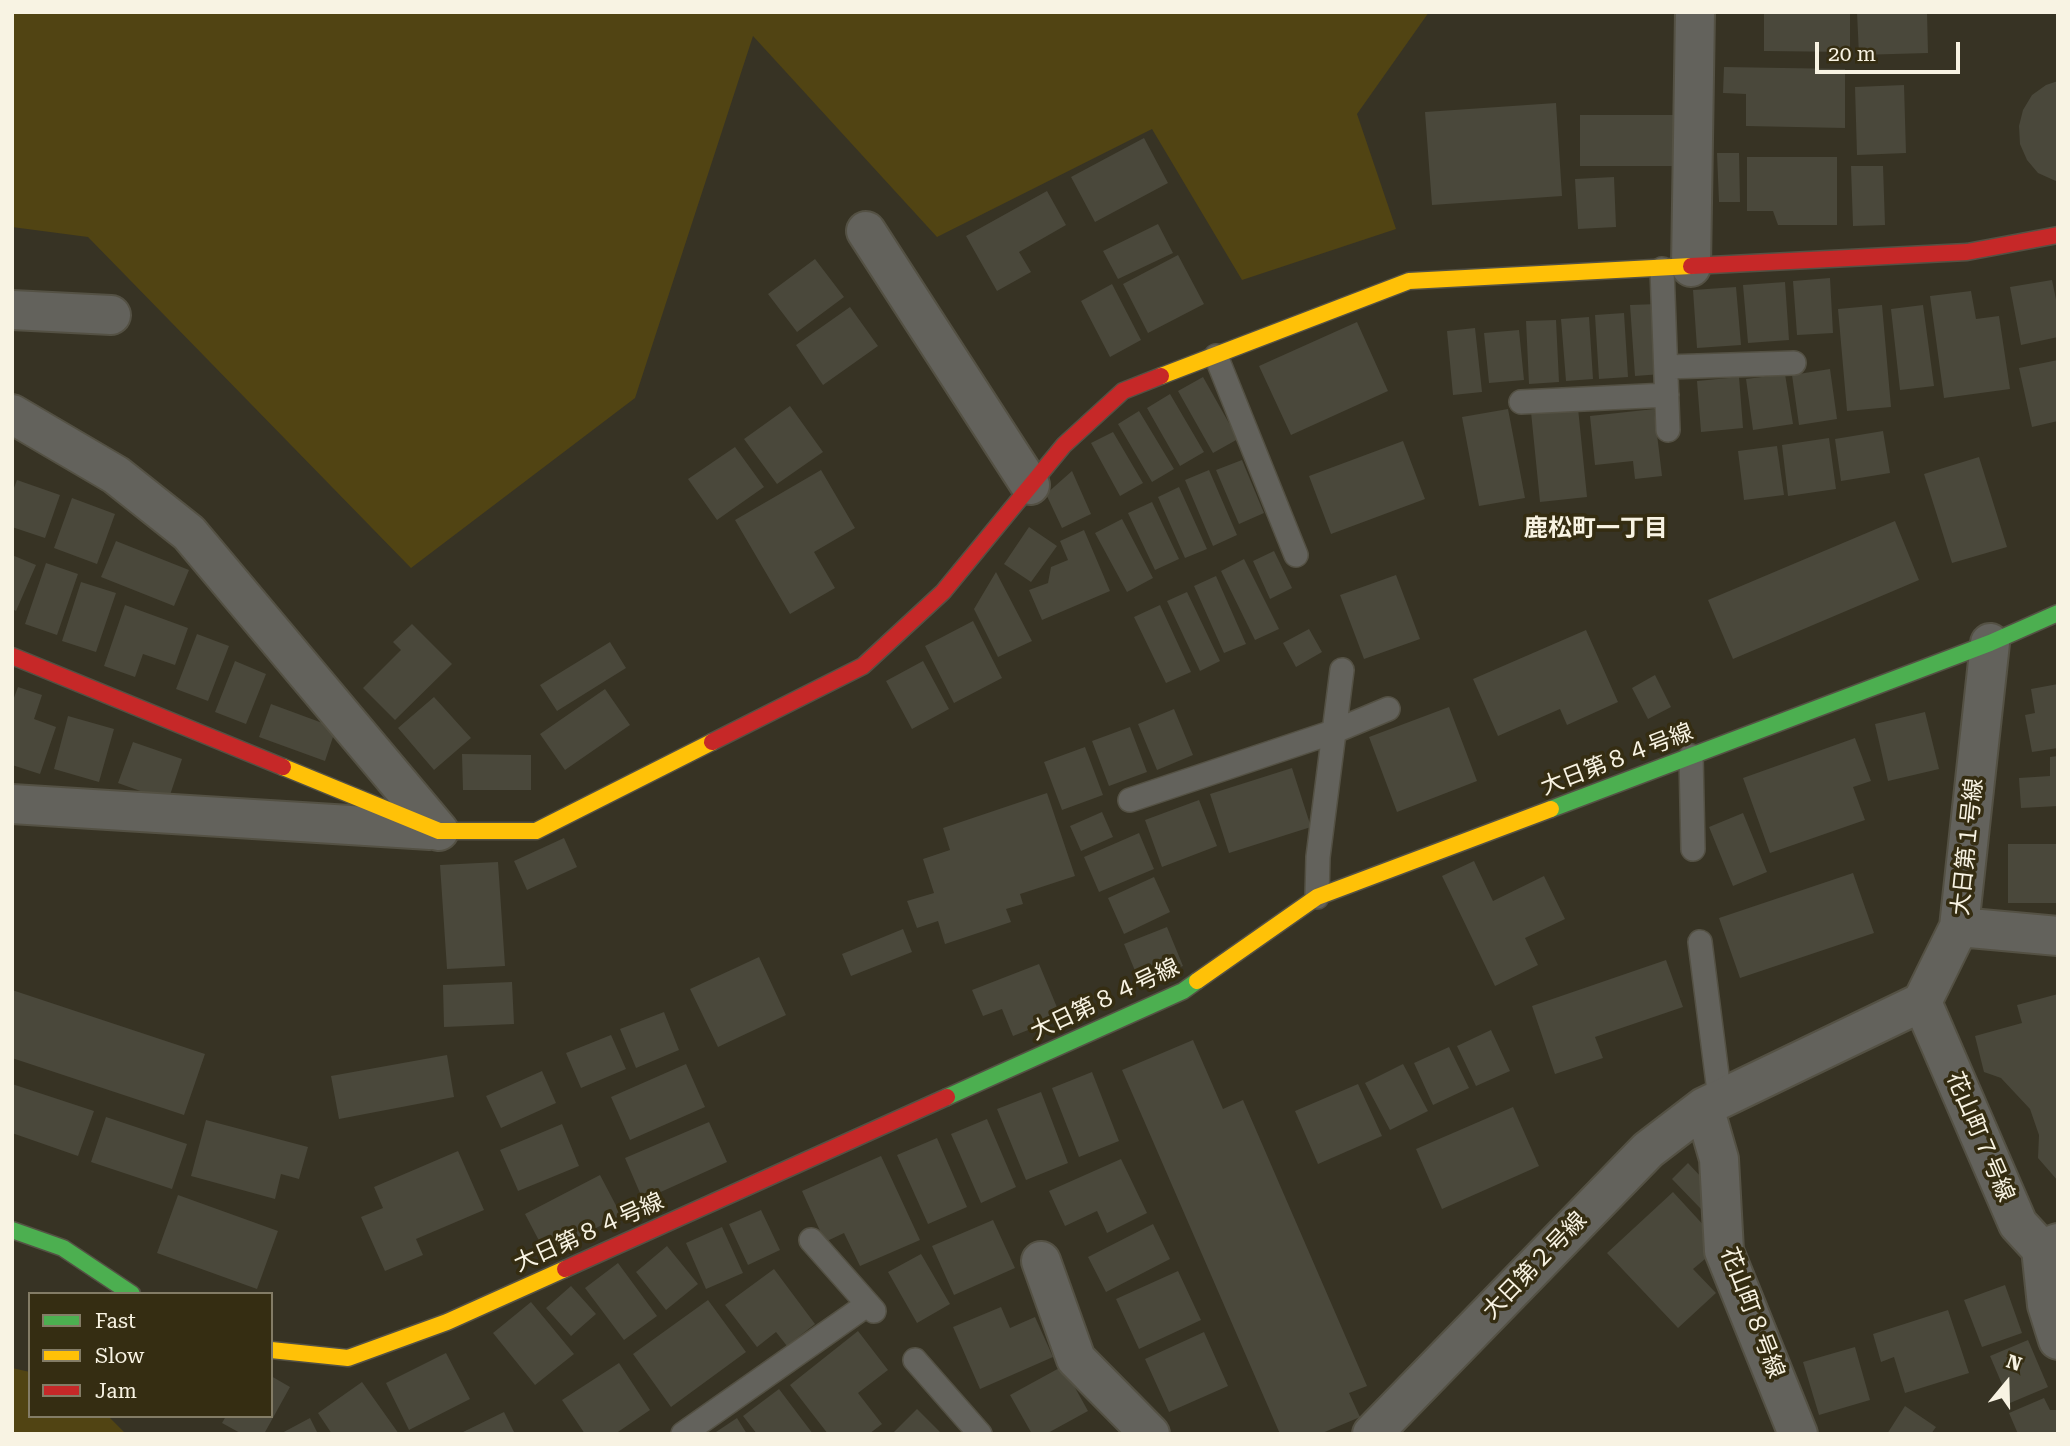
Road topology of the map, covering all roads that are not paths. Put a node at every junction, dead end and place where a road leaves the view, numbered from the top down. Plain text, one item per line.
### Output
1 (1695, 12) edge
2 (866, 231) dead end
3 (2058, 236) edge
4 (1676, 268) junction
5 (12, 310) edge
6 (111, 315) dead end
7 (1216, 356) junction
8 (1794, 363) dead end
9 (1666, 367) junction
10 (1667, 395) junction
11 (1521, 402) dead end
12 (12, 414) edge
13 (1668, 430) dead end
14 (1030, 485) junction
15 (1296, 555) dead end
16 (2058, 613) edge
17 (1990, 643) junction
18 (12, 656) edge
19 (1342, 670) dead end
20 (1388, 709) dead end
21 (1333, 732) junction
22 (1691, 755) junction
23 (1130, 800) dead end
24 (12, 804) edge
25 (439, 831) junction
26 (1693, 849) dead end
27 (1317, 897) junction
28 (1959, 927) junction
29 (2058, 936) edge
30 (1700, 942) dead end
31 (1922, 1002) junction
32 (1712, 1103) junction
33 (12, 1230) edge
34 (811, 1240) dead end
35 (2049, 1246) edge
36 (1041, 1261) dead end
37 (129, 1292) edge
38 (2058, 1340) edge
39 (273, 1350) edge
40 (915, 1360) dead end
41 (683, 1434) edge
42 (980, 1434) edge
43 (1150, 1434) edge
44 (1372, 1434) edge
45 (1798, 1434) edge

1 - 4 street
2 - 14 street
3 - 4 street
4 - 7 street
4 - 9 lane
5 - 6 street
7 - 14 street
7 - 15 lane
8 - 9 lane
9 - 10 lane
10 - 11 lane
10 - 13 lane
12 - 25 street
14 - 25 street
16 - 17 street
17 - 22 street, 大日第８４号線
17 - 28 street, 大日第１号線
18 - 25 street
19 - 21 lane
20 - 21 lane
21 - 23 lane
21 - 27 lane
22 - 26 lane
22 - 27 street, 大日第８４号線
24 - 25 street
27 - 39 street, 大日第８４号線
28 - 29 street
28 - 31 street, 大日第１号線
30 - 32 lane
31 - 32 street
31 - 35 street, 花山町７号線
32 - 44 street, 大日第２号線
32 - 45 street, 花山町８号線
33 - 37 street
34 - 41 lane
35 - 38 street
36 - 43 street
40 - 42 lane

